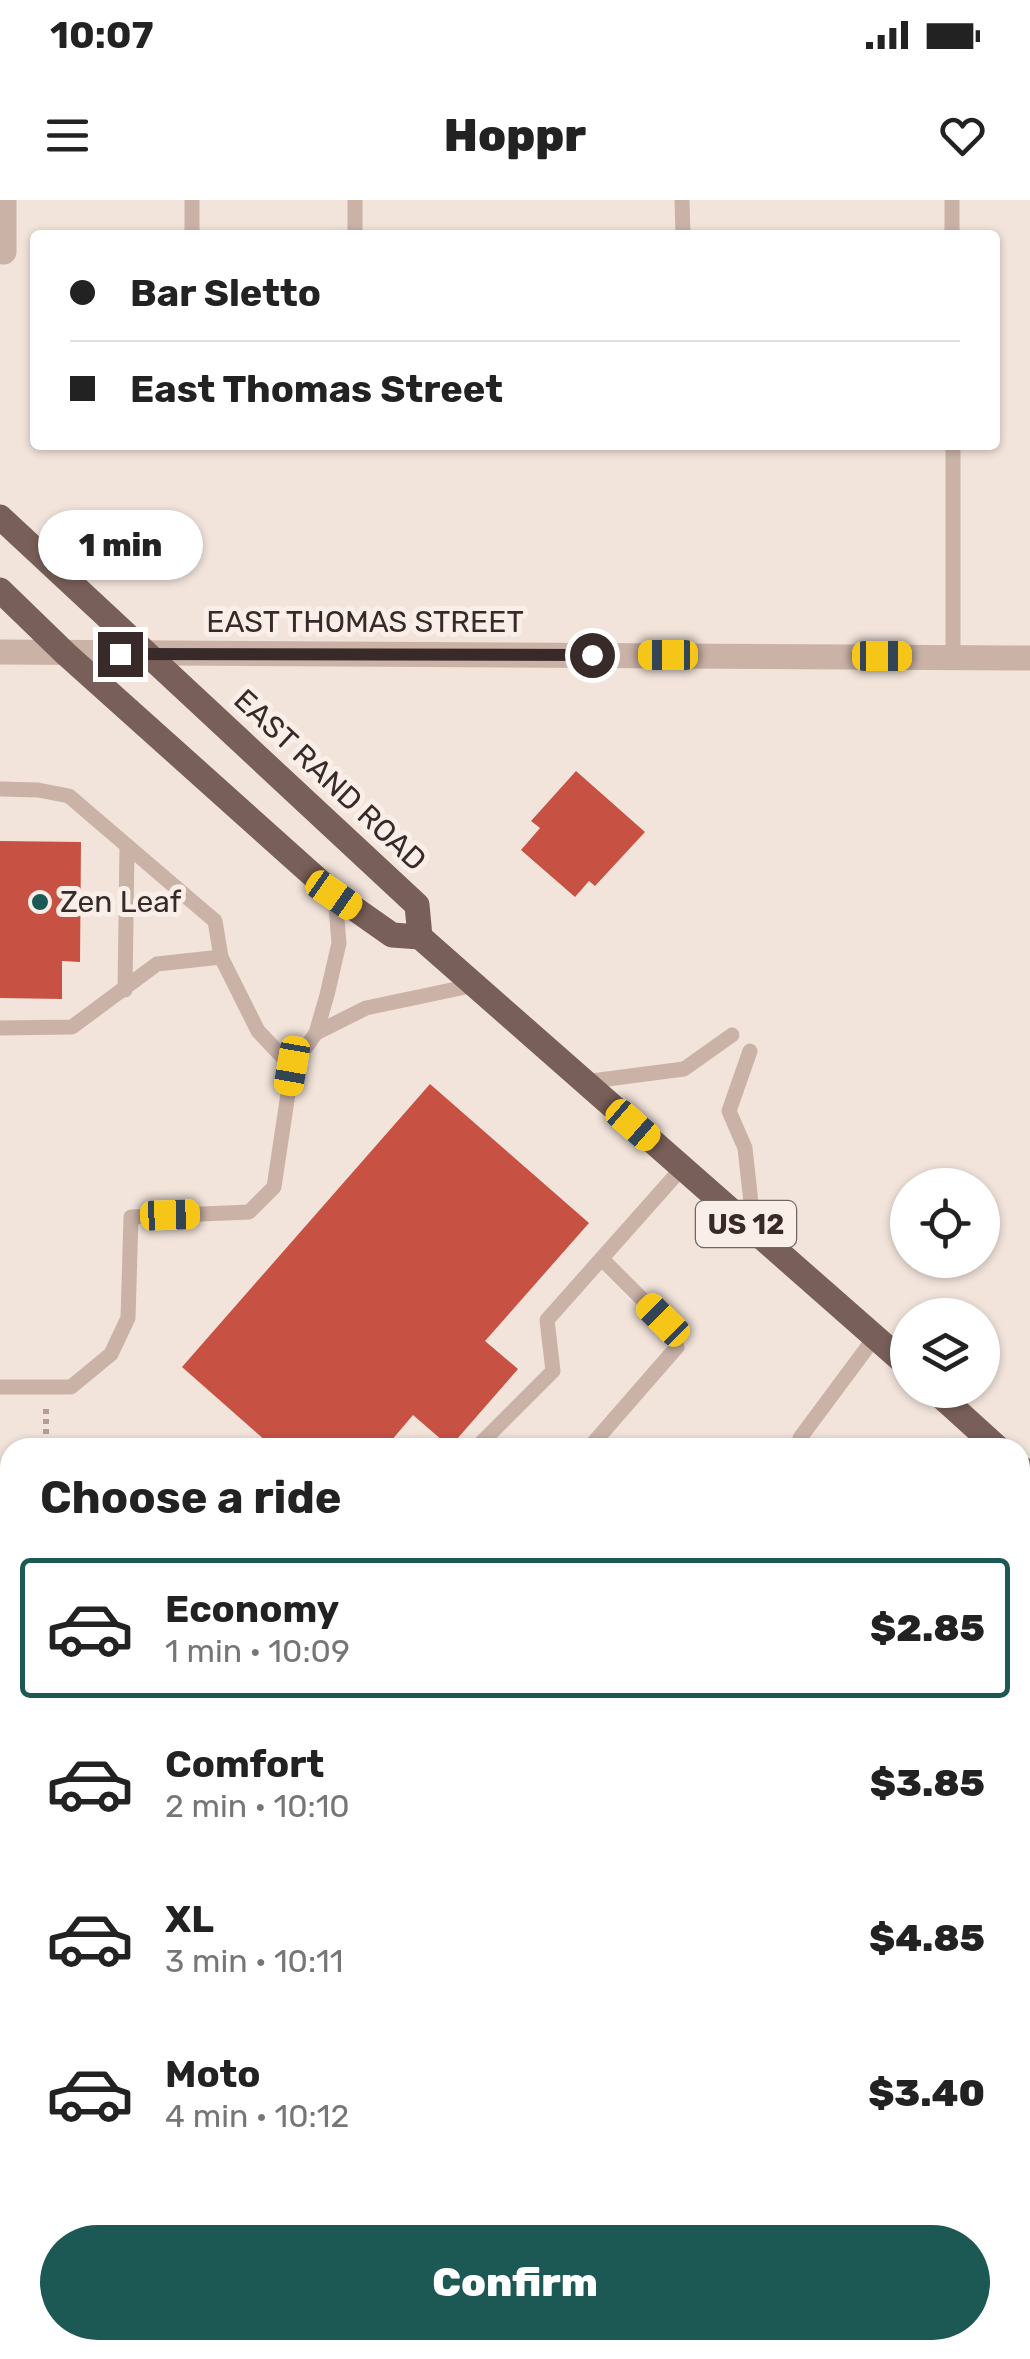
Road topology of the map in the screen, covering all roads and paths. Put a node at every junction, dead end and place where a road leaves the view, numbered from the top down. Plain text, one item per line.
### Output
1 (4, 200) edge
2 (192, 200) edge
3 (355, 200) edge
4 (682, 200) edge
5 (952, 200) edge
6 (192, 230) edge
7 (355, 230) edge
8 (682, 230) edge
9 (952, 230) edge
10 (4, 252) dead end
11 (952, 450) edge
12 (0, 517) edge
13 (0, 590) edge
14 (0, 652) edge
15 (66, 654) junction
16 (148, 654) junction
17 (953, 656) junction
18 (1030, 658) edge
19 (0, 789) edge
20 (127, 846) junction
21 (334, 895) junction
22 (420, 937) junction
23 (221, 957) junction
24 (475, 985) junction
25 (125, 990) junction
26 (0, 1028) edge
27 (316, 1032) junction
28 (732, 1035) dead end
29 (750, 1051) dead end
30 (292, 1066) junction
31 (584, 1082) junction
32 (682, 1168) junction
33 (754, 1230) junction
34 (602, 1259) junction
35 (875, 1337) junction
36 (890, 1350) edge
37 (0, 1387) edge
38 (46, 1387) junction
39 (954, 1408) edge
40 (46, 1438) edge
41 (486, 1438) edge
42 (598, 1438) edge
43 (800, 1438) dead end
44 (987, 1438) edge

1 - 10 street
2 - 6 lane
3 - 7 lane
4 - 8 lane
5 - 9 lane
11 - 17 lane
12 - 16 main road, EAST RAND ROAD / US 12
13 - 15 main road, EAST RAND ROAD / US 12
14 - 15 street, EAST THOMAS STREET
15 - 16 street, EAST THOMAS STREET
15 - 21 main road, EAST RAND ROAD / US 12
16 - 17 street, EAST THOMAS STREET
16 - 22 main road, EAST RAND ROAD / US 12
17 - 18 street, EAST THOMAS STREET
19 - 20 lane
20 - 23 lane
20 - 25 lane
21 - 22 main road, EAST RAND ROAD / US 12
21 - 27 lane
22 - 24 main road, EAST RAND ROAD / US 12
23 - 25 lane
23 - 30 lane
24 - 27 lane
24 - 31 main road, EAST RAND ROAD / US 12
25 - 26 lane
27 - 30 lane
28 - 31 lane
29 - 33 lane
30 - 38 lane
31 - 32 main road, EAST RAND ROAD / US 12
32 - 33 main road, EAST RAND ROAD / US 12
32 - 34 lane
33 - 35 main road, EAST RAND ROAD / US 12
34 - 41 lane
34 - 42 lane
35 - 36 main road, EAST RAND ROAD / US 12
35 - 43 lane
37 - 38 lane
38 - 40 path
39 - 44 main road

